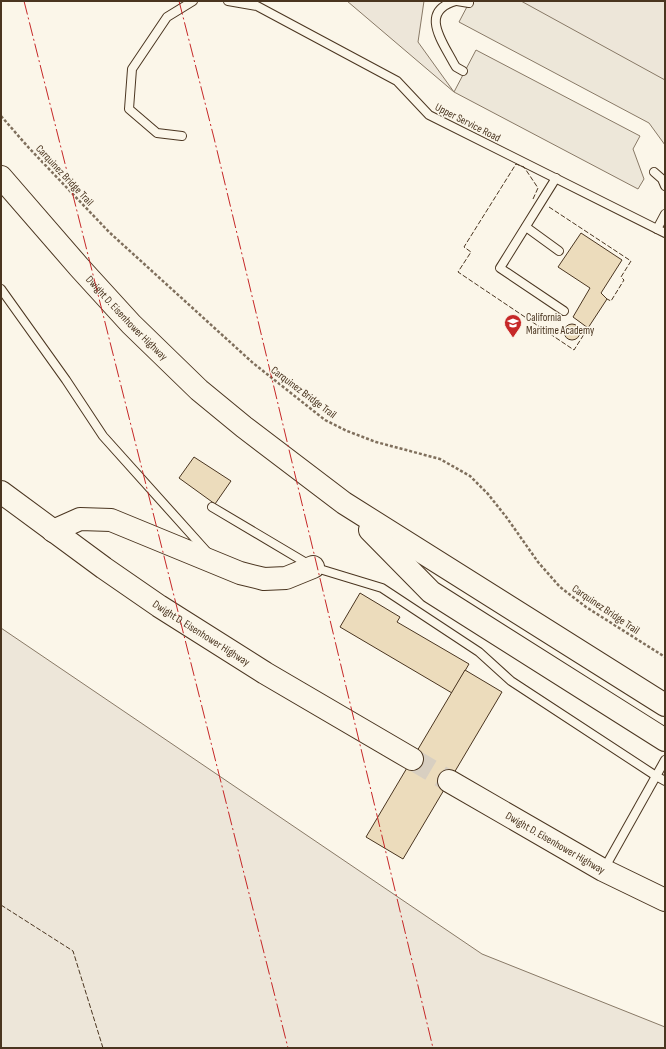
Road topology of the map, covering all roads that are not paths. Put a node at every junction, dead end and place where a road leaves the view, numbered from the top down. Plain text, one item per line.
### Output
1 (193, 1) edge
2 (228, 1) edge
3 (456, 1) edge
4 (469, 3) dead end
5 (463, 71) dead end
6 (182, 136) dead end
7 (654, 172) dead end
8 (1, 177) edge
9 (556, 178) junction
10 (665, 186) edge
11 (665, 214) edge
12 (526, 227) junction
13 (657, 229) junction
14 (665, 233) edge
15 (559, 251) dead end
16 (1, 289) edge
17 (564, 311) dead end
18 (1, 492) edge
19 (344, 503) junction
20 (212, 507) dead end
21 (53, 531) junction
22 (218, 564) junction
23 (312, 567) junction
24 (665, 705) edge
25 (665, 740) edge
26 (412, 758) tunnel mouth
27 (665, 760) edge
28 (656, 776) junction
29 (449, 781) tunnel mouth
30 (665, 781) edge
31 (603, 870) junction
32 (665, 900) edge

1 - 6 lane
2 - 9 lane, Upper Service Road
3 - 4 lane
3 - 5 lane
7 - 10 lane
8 - 19 highway, Dwight D. Eisenhower Highway
9 - 12 lane
9 - 13 lane, Upper Service Road
11 - 13 lane
12 - 15 lane
12 - 17 lane
13 - 14 lane, Upper Service Road
16 - 22 lane
18 - 21 highway, Dwight D. Eisenhower Highway
19 - 24 highway
19 - 25 highway
20 - 23 lane
21 - 22 highway
21 - 26 highway, Dwight D. Eisenhower Highway
22 - 23 highway
23 - 28 lane
27 - 28 lane
28 - 30 lane
28 - 31 lane
29 - 31 highway, Dwight D. Eisenhower Highway
31 - 32 highway, Dwight D. Eisenhower Highway

